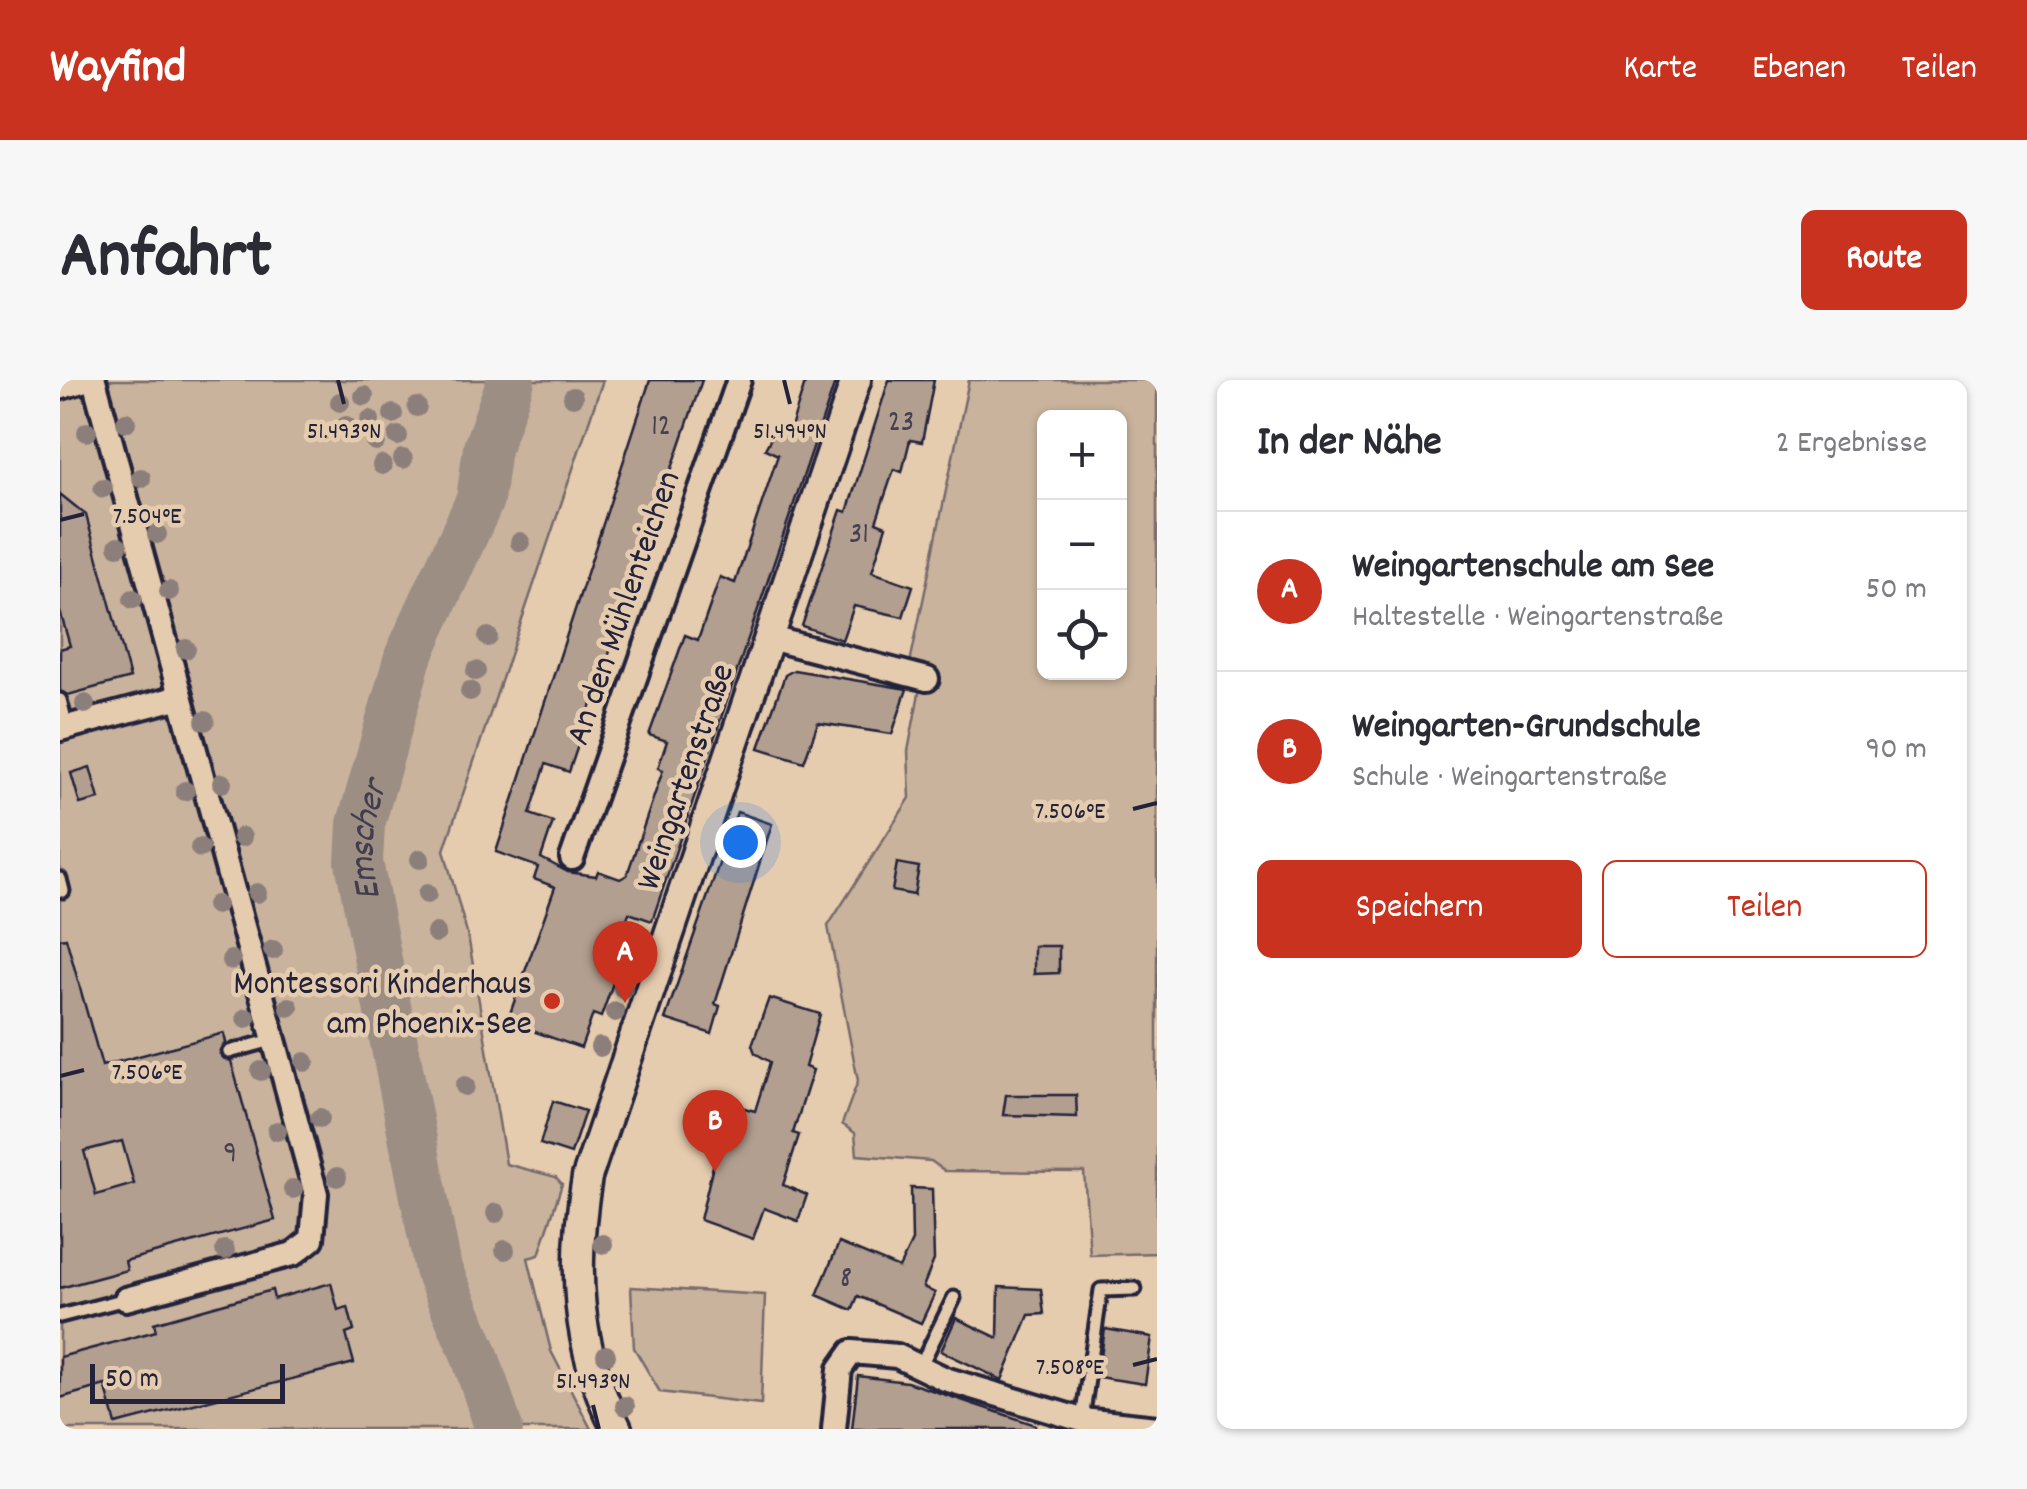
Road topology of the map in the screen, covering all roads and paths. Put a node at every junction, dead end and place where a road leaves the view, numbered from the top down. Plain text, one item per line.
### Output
1 (93, 380) edge
2 (739, 380) edge
3 (856, 380) edge
4 (60, 390) edge
5 (770, 638) junction
6 (927, 679) dead end
7 (180, 697) junction
8 (60, 700) edge
9 (64, 728) edge
10 (572, 858) dead end
11 (272, 1040) junction
12 (229, 1052) dead end
13 (1135, 1289) dead end
14 (954, 1298) dead end
15 (126, 1299) joint
16 (60, 1316) edge
17 (920, 1367) junction
18 (1082, 1420) junction
19 (1157, 1428) edge
20 (617, 1429) edge
21 (834, 1429) edge

1 - 4 street
1 - 7 street
2 - 10 street, An den Mühlenteichen
3 - 5 street, Weingartenstraße
5 - 6 street
5 - 20 street, Weingartenstraße
7 - 9 street
7 - 11 street
8 - 9 lane
11 - 12 lane
11 - 15 street
13 - 18 lane
14 - 17 lane
15 - 16 lane
17 - 18 street
17 - 21 street
18 - 19 street

